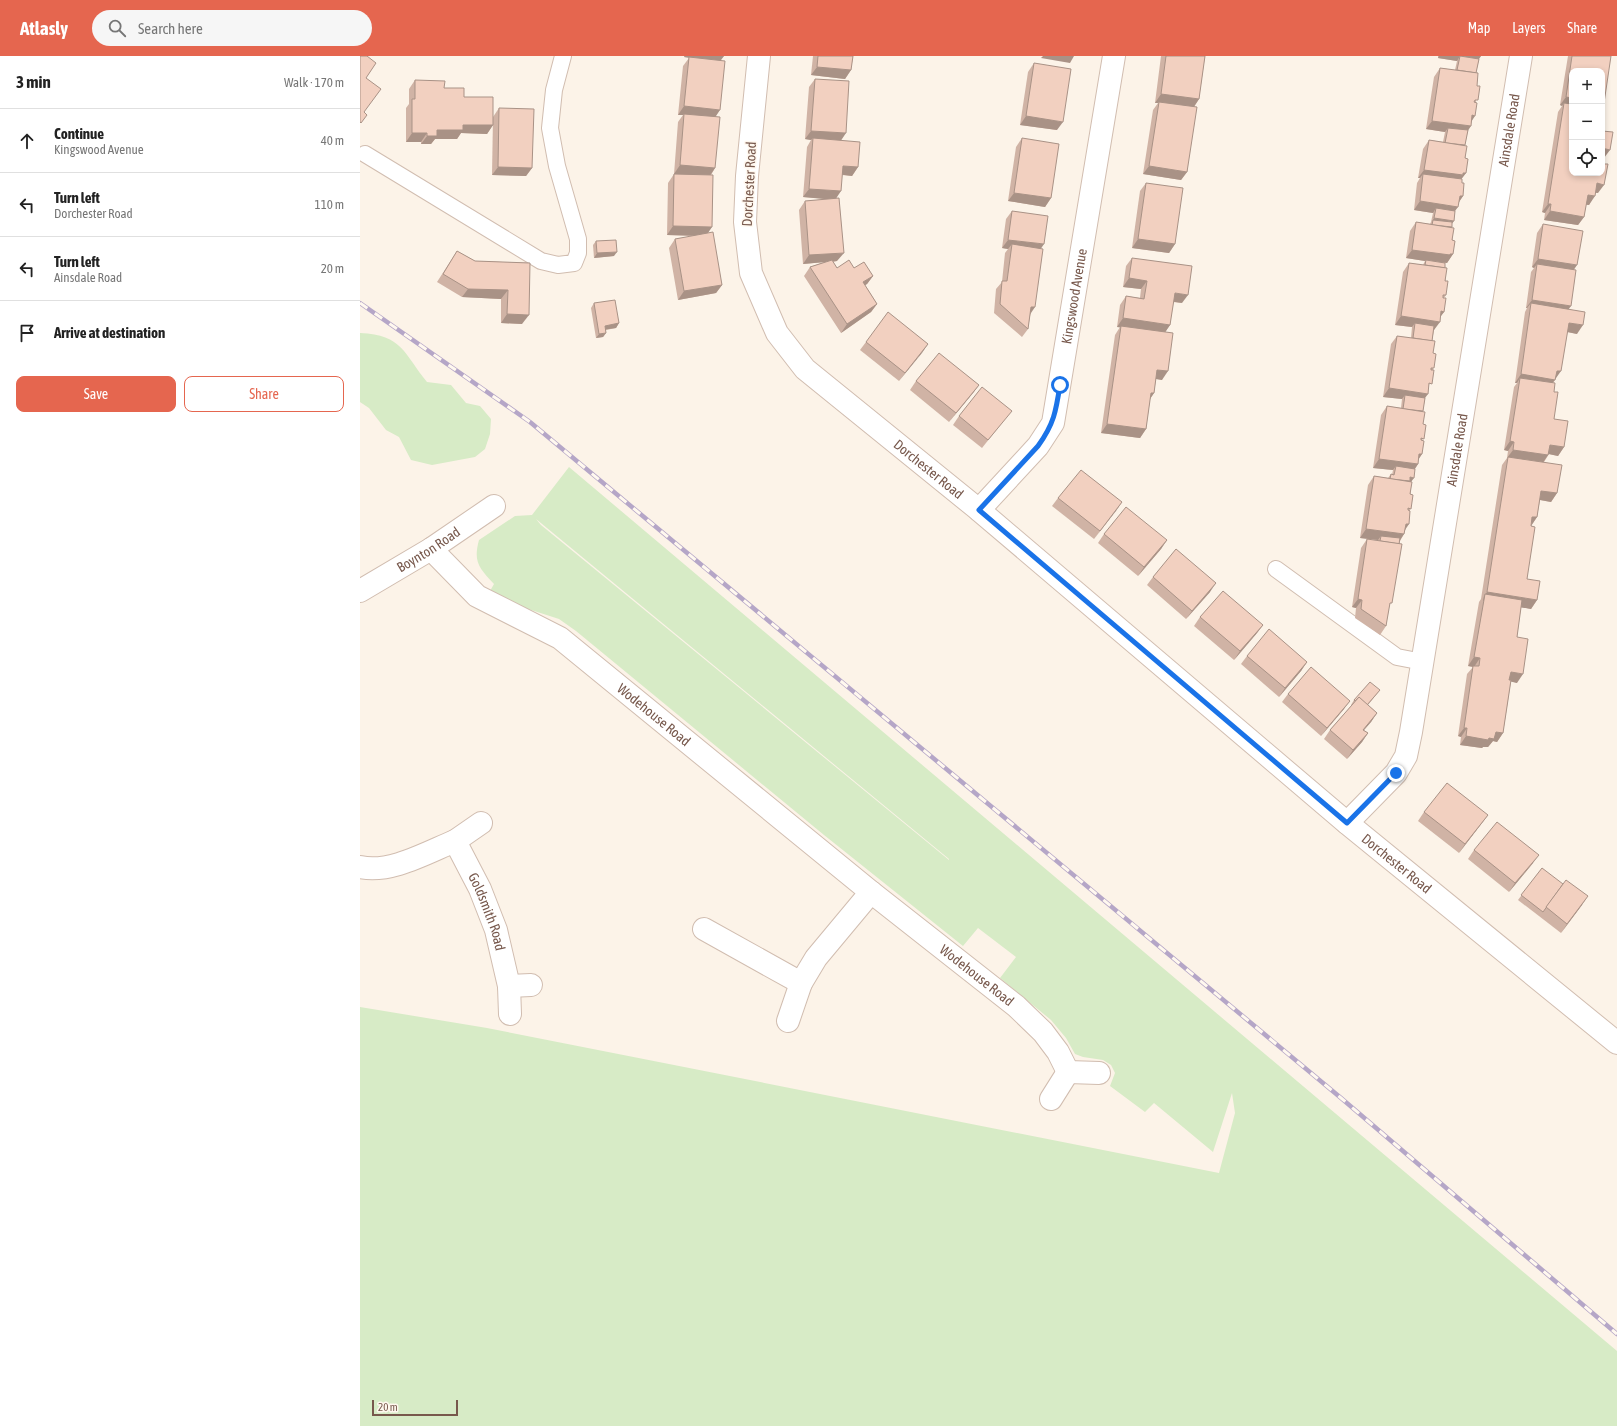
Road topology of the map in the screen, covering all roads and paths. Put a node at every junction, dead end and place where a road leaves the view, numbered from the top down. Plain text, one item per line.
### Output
1 (562, 56) edge
2 (759, 56) edge
3 (1114, 56) edge
4 (1521, 56) edge
5 (365, 154) dead end
6 (494, 506) dead end
7 (979, 510) junction
8 (431, 549) junction
9 (1276, 569) dead end
10 (360, 591) edge
11 (1423, 662) junction
12 (481, 823) dead end
13 (1347, 823) junction
14 (455, 841) junction
15 (360, 867) edge
16 (871, 892) junction
17 (704, 929) dead end
18 (801, 983) junction
19 (531, 985) dead end
20 (509, 986) junction
21 (510, 1014) dead end
22 (788, 1021) dead end
23 (1617, 1044) edge
24 (1068, 1072) junction
25 (1099, 1073) dead end
26 (1051, 1099) dead end

1 - 5 lane
2 - 7 street, Dorchester Road
3 - 7 street, Kingswood Avenue
4 - 11 street, Ainsdale Road
6 - 8 street, Boynton Road
7 - 13 street, Dorchester Road
8 - 10 street, Boynton Road
8 - 16 street, Wodehouse Road
9 - 11 lane
11 - 13 street, Ainsdale Road
12 - 14 street
13 - 23 street, Dorchester Road
14 - 15 street
14 - 20 street, Goldsmith Road
16 - 18 street
16 - 24 street, Wodehouse Road
17 - 18 street
18 - 22 street
19 - 20 street
20 - 21 street, Goldsmith Road
24 - 25 street
24 - 26 street

